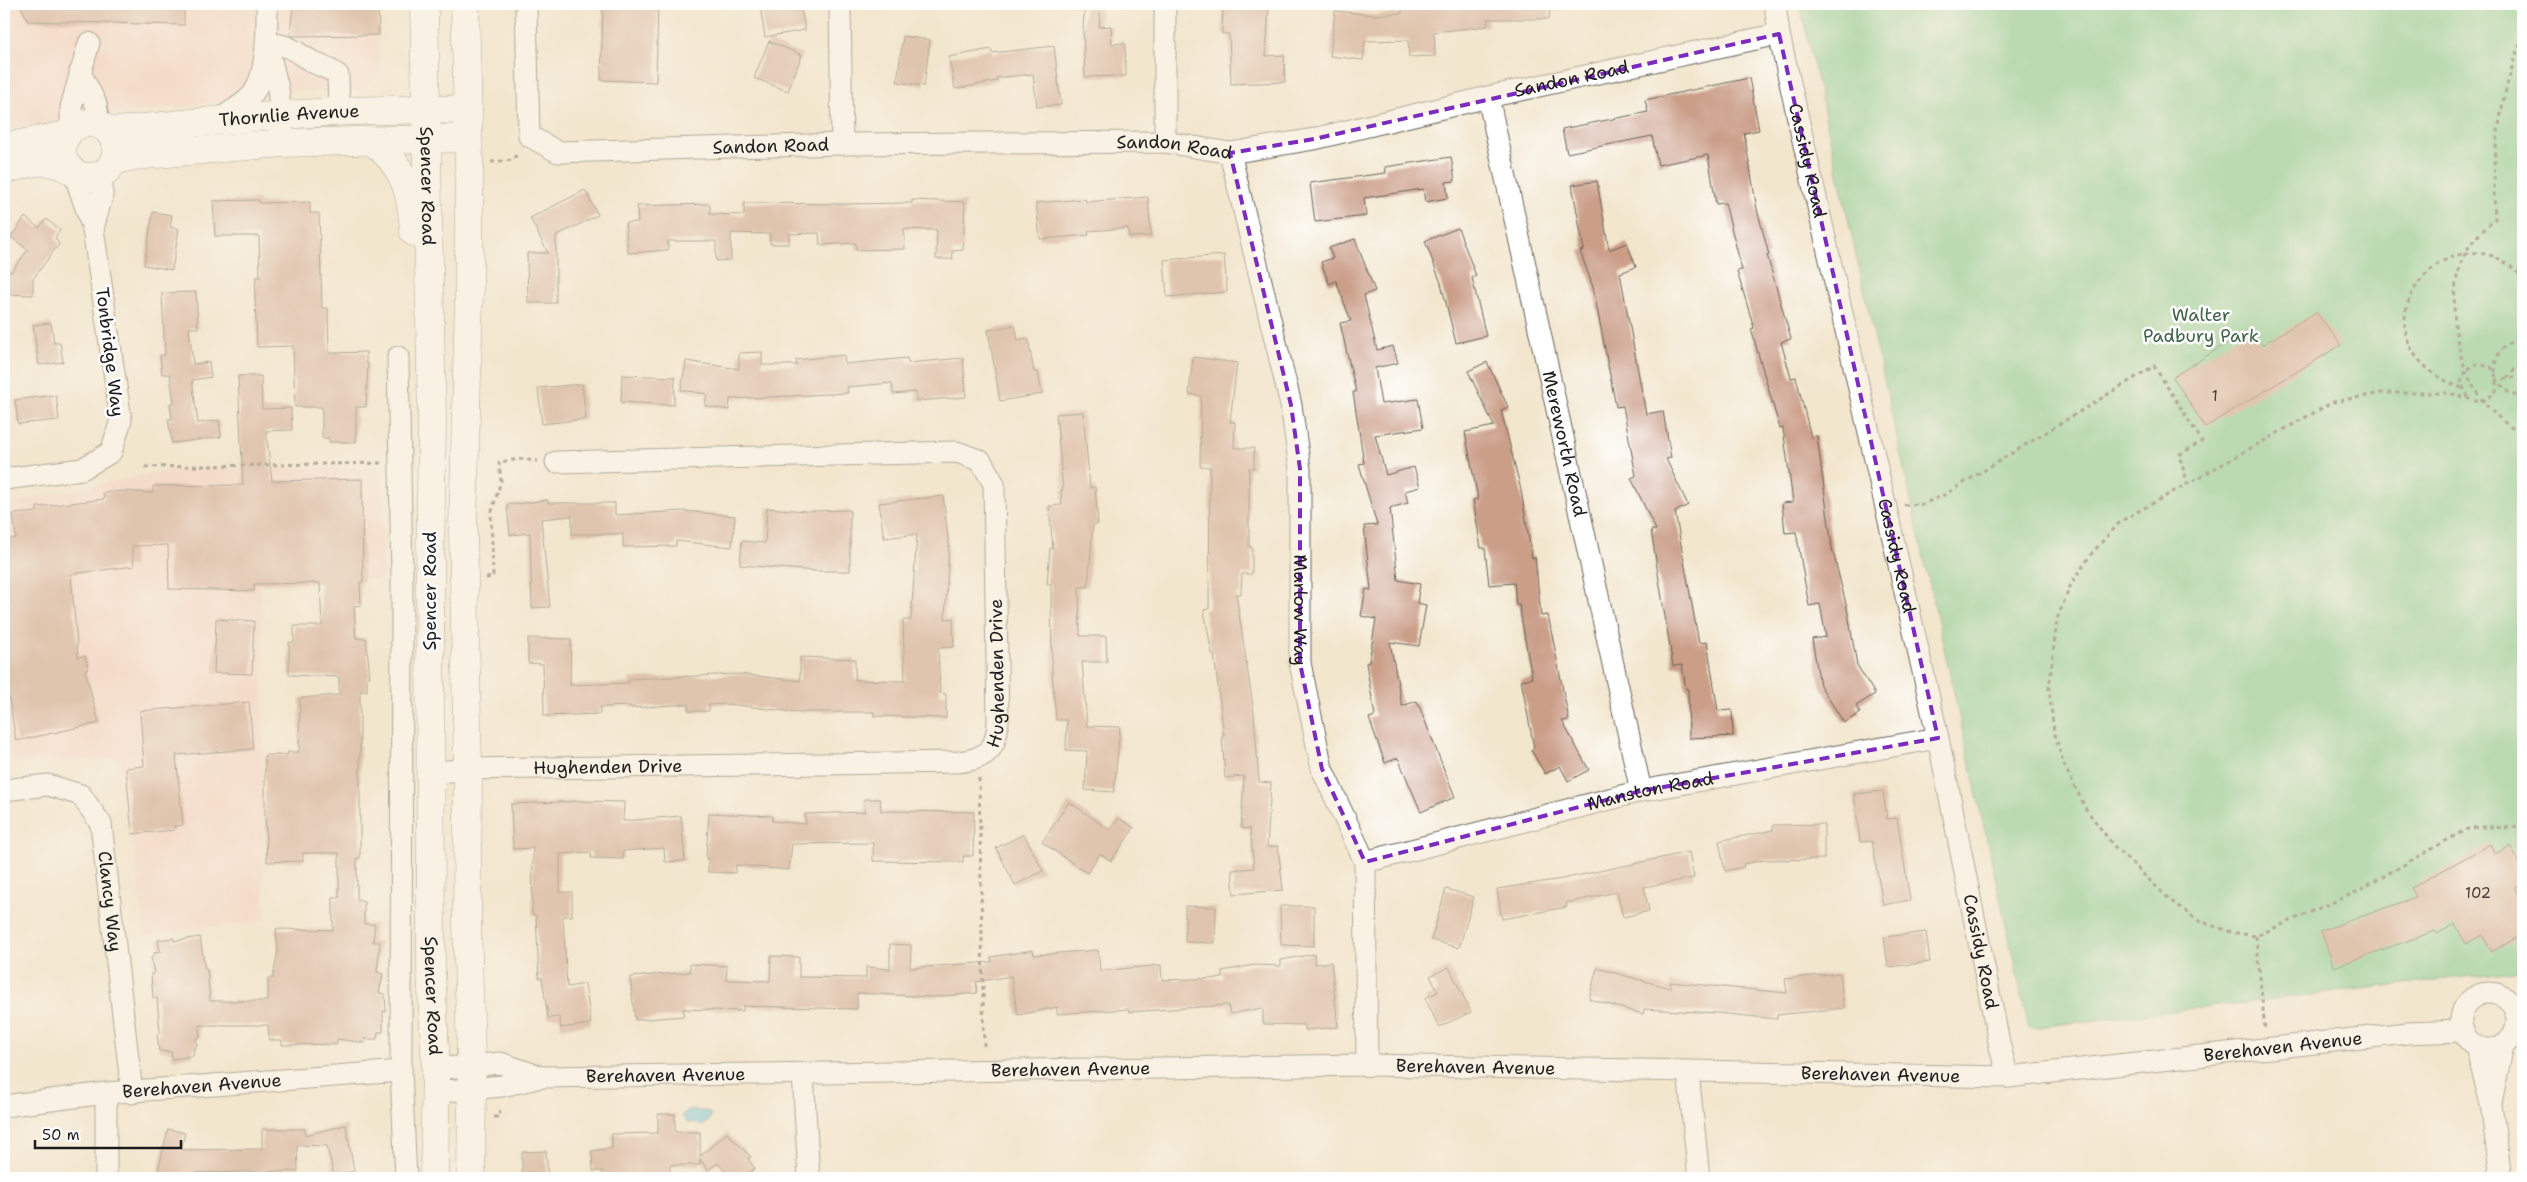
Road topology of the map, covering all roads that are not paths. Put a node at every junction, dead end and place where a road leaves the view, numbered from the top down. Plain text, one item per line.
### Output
1 (267, 4) edge
2 (424, 4) edge
3 (465, 4) edge
4 (526, 4) edge
5 (840, 4) edge
6 (1165, 4) edge
7 (1768, 4) edge
8 (1775, 4) edge
9 (1779, 34) junction
10 (89, 43) dead end
11 (266, 43) junction
12 (80, 72) junction
13 (1488, 97) junction
14 (425, 109) junction
15 (468, 110) junction
16 (339, 112) junction
17 (280, 115) junction
18 (207, 122) junction
19 (104, 128) junction
20 (69, 132) junction
21 (426, 138) junction
22 (468, 138) junction
23 (370, 140) junction
24 (283, 142) junction
25 (1165, 142) junction
26 (842, 144) junction
27 (4, 147) edge
28 (219, 150) junction
29 (1230, 153) junction
30 (108, 168) junction
31 (4, 170) edge
32 (72, 171) junction
33 (94, 229) junction
34 (429, 280) junction
35 (398, 357) dead end
36 (556, 462) road end
37 (4, 479) edge
38 (1938, 738) junction
39 (468, 769) junction
40 (430, 772) junction
41 (4, 790) edge
42 (1641, 791) junction
43 (1365, 862) junction
44 (2518, 1007) edge
45 (2467, 1030) junction
46 (2514, 1035) edge
47 (1367, 1065) junction
48 (401, 1071) junction
49 (1688, 1072) junction
50 (803, 1074) junction
51 (2008, 1077) junction
52 (472, 1078) junction
53 (436, 1081) junction
54 (106, 1093) junction
55 (132, 1093) junction
56 (2491, 1104) junction
57 (4, 1106) edge
58 (106, 1178) edge
59 (406, 1178) edge
60 (434, 1178) edge
61 (471, 1178) edge
62 (809, 1178) edge
63 (1699, 1178) edge
64 (2501, 1178) edge

1 - 11 street
2 - 14 main road, Spencer Road
3 - 15 main road, Spencer Road
4 - 26 street, Sandon Road
5 - 26 street
6 - 25 street
7 - 9 street, Cassidy Road
8 - 9 street, Cassidy Road
9 - 13 street, Sandon Road
9 - 38 street, Cassidy Road
10 - 12 street
11 - 16 street
11 - 17 street
11 - 18 street
12 - 19 street
12 - 20 street
13 - 29 street, Sandon Road
13 - 42 street, Mereworth Road
14 - 15 main road, Thornlie Avenue
14 - 16 main road, Thornlie Avenue
14 - 21 main road, Spencer Road
15 - 22 main road, Spencer Road
16 - 17 main road, Thornlie Avenue
17 - 18 main road, Thornlie Avenue
17 - 24 street
18 - 19 main road, Thornlie Avenue
18 - 28 main road
19 - 20 main road, Thornlie Avenue
19 - 30 main road
20 - 27 main road, Thornlie Avenue
20 - 32 main road
21 - 22 main road, Thornlie Avenue
21 - 23 main road, Thornlie Avenue
21 - 34 main road, Spencer Road
22 - 39 main road, Spencer Road
23 - 24 main road, Thornlie Avenue
23 - 34 main road
24 - 28 main road, Thornlie Avenue
25 - 26 street, Sandon Road
25 - 29 street, Sandon Road
28 - 30 main road, Thornlie Avenue
29 - 43 street, Marlow Way
30 - 32 main road, Thornlie Avenue
30 - 33 street, Tonbridge Way
31 - 32 main road, Thornlie Avenue
32 - 33 street, Tonbridge Way
33 - 37 street, Tonbridge Way
34 - 40 main road, Spencer Road
35 - 48 street, Spencer Road
36 - 39 street, Hughenden Drive
38 - 42 street, Manston Road
38 - 51 street, Cassidy Road
39 - 40 street, Hughenden Drive
39 - 52 main road, Spencer Road
40 - 53 main road, Spencer Road
41 - 55 street, Clancy Way
42 - 43 street, Manston Road
43 - 47 street, Marlow Way
44 - 45 street
44 - 46 street
45 - 46 street, Berehaven Avenue
45 - 51 street, Berehaven Avenue
45 - 56 street
46 - 56 street
47 - 49 street, Berehaven Avenue
47 - 50 street, Berehaven Avenue
48 - 55 street, Berehaven Avenue
48 - 59 street, Spencer Road
49 - 51 street, Berehaven Avenue
49 - 63 street
50 - 52 street, Berehaven Avenue
50 - 62 street
52 - 53 street, Berehaven Avenue
52 - 61 main road, Spencer Road
53 - 60 main road, Spencer Road
54 - 55 street, Berehaven Avenue
54 - 57 street, Berehaven Avenue
54 - 58 street
56 - 64 street

